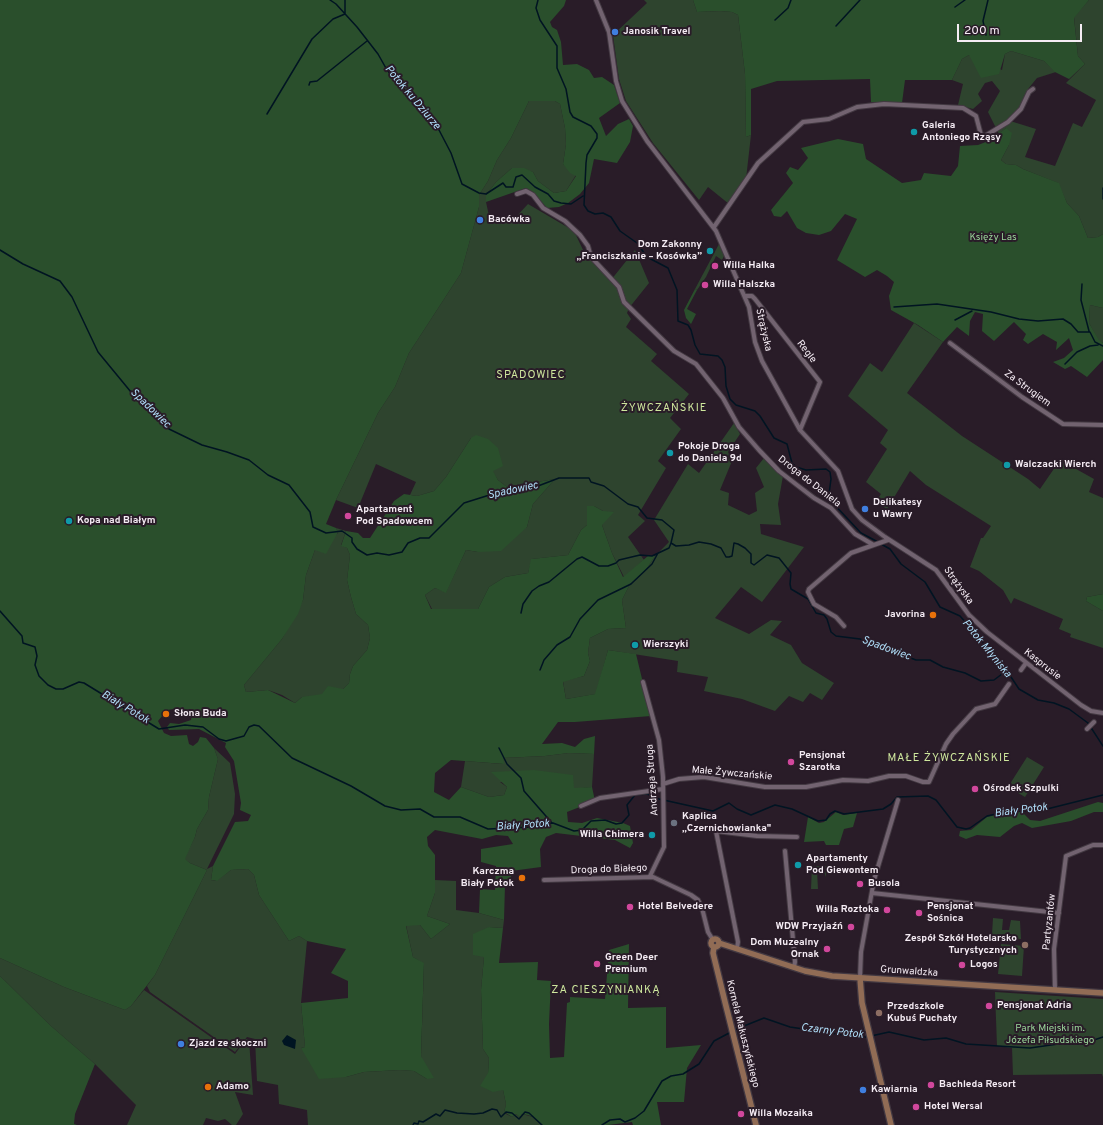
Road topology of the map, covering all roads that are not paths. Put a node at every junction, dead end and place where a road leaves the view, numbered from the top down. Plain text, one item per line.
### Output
1 (596, 0) edge
2 (1033, 89) dead end
3 (517, 194) dead end
4 (714, 227) junction
5 (745, 296) junction
6 (950, 343) dead end
7 (1103, 425) edge
8 (800, 430) junction
9 (888, 540) junction
10 (874, 544) junction
11 (974, 621) joint
12 (844, 626) dead end
13 (1026, 663) junction
14 (1021, 670) dead end
15 (643, 682) dead end
16 (1009, 684) dead end
17 (1103, 714) edge
18 (1094, 722) dead end
19 (1087, 729) dead end
20 (663, 786) junction
21 (898, 800) dead end
22 (581, 806) dead end
23 (797, 837) dead end
24 (1103, 845) edge
25 (785, 852) dead end
26 (650, 876) junction
27 (544, 880) dead end
28 (872, 893) junction
29 (1059, 913) junction
30 (713, 940) junction
31 (719, 943) junction
32 (714, 947) junction
33 (737, 948) junction
34 (794, 967) junction
35 (860, 978) junction
36 (1055, 990) junction
37 (1103, 993) edge
38 (756, 1125) edge
39 (891, 1125) edge

1 - 4 street, Strążyska
2 - 4 street
3 - 10 street, Droga do Daniela
4 - 5 street, Strążyska
5 - 8 street, Strążyska
5 - 8 street, Regle
6 - 7 street, Za Strugiem
8 - 9 street, Strążyska
9 - 10 street
9 - 11 street, Strążyska
10 - 12 street
11 - 13 street, Kasprusie
13 - 14 street
13 - 17 street, Kasprusie
15 - 20 street, Andrzeja Struga
16 - 20 street, Małe Żywczańskie
18 - 19 street
20 - 22 street, Małe Żywczańskie
20 - 26 street, Andrzeja Struga
21 - 28 street
23 - 33 street
24 - 29 street, Partyzantów
25 - 34 street
26 - 27 street, Droga do Białego
26 - 30 street, Droga do Białego
28 - 29 street
28 - 35 street
29 - 36 street, Partyzantów
30 - 31 street
30 - 32 street
31 - 32 street
31 - 33 street, Grunwaldzka
32 - 38 street, Kornela Makuszyńskiego
33 - 34 street, Grunwaldzka
34 - 35 street, Grunwaldzka
35 - 36 street, Grunwaldzka
35 - 39 street
36 - 37 street, Grunwaldzka

